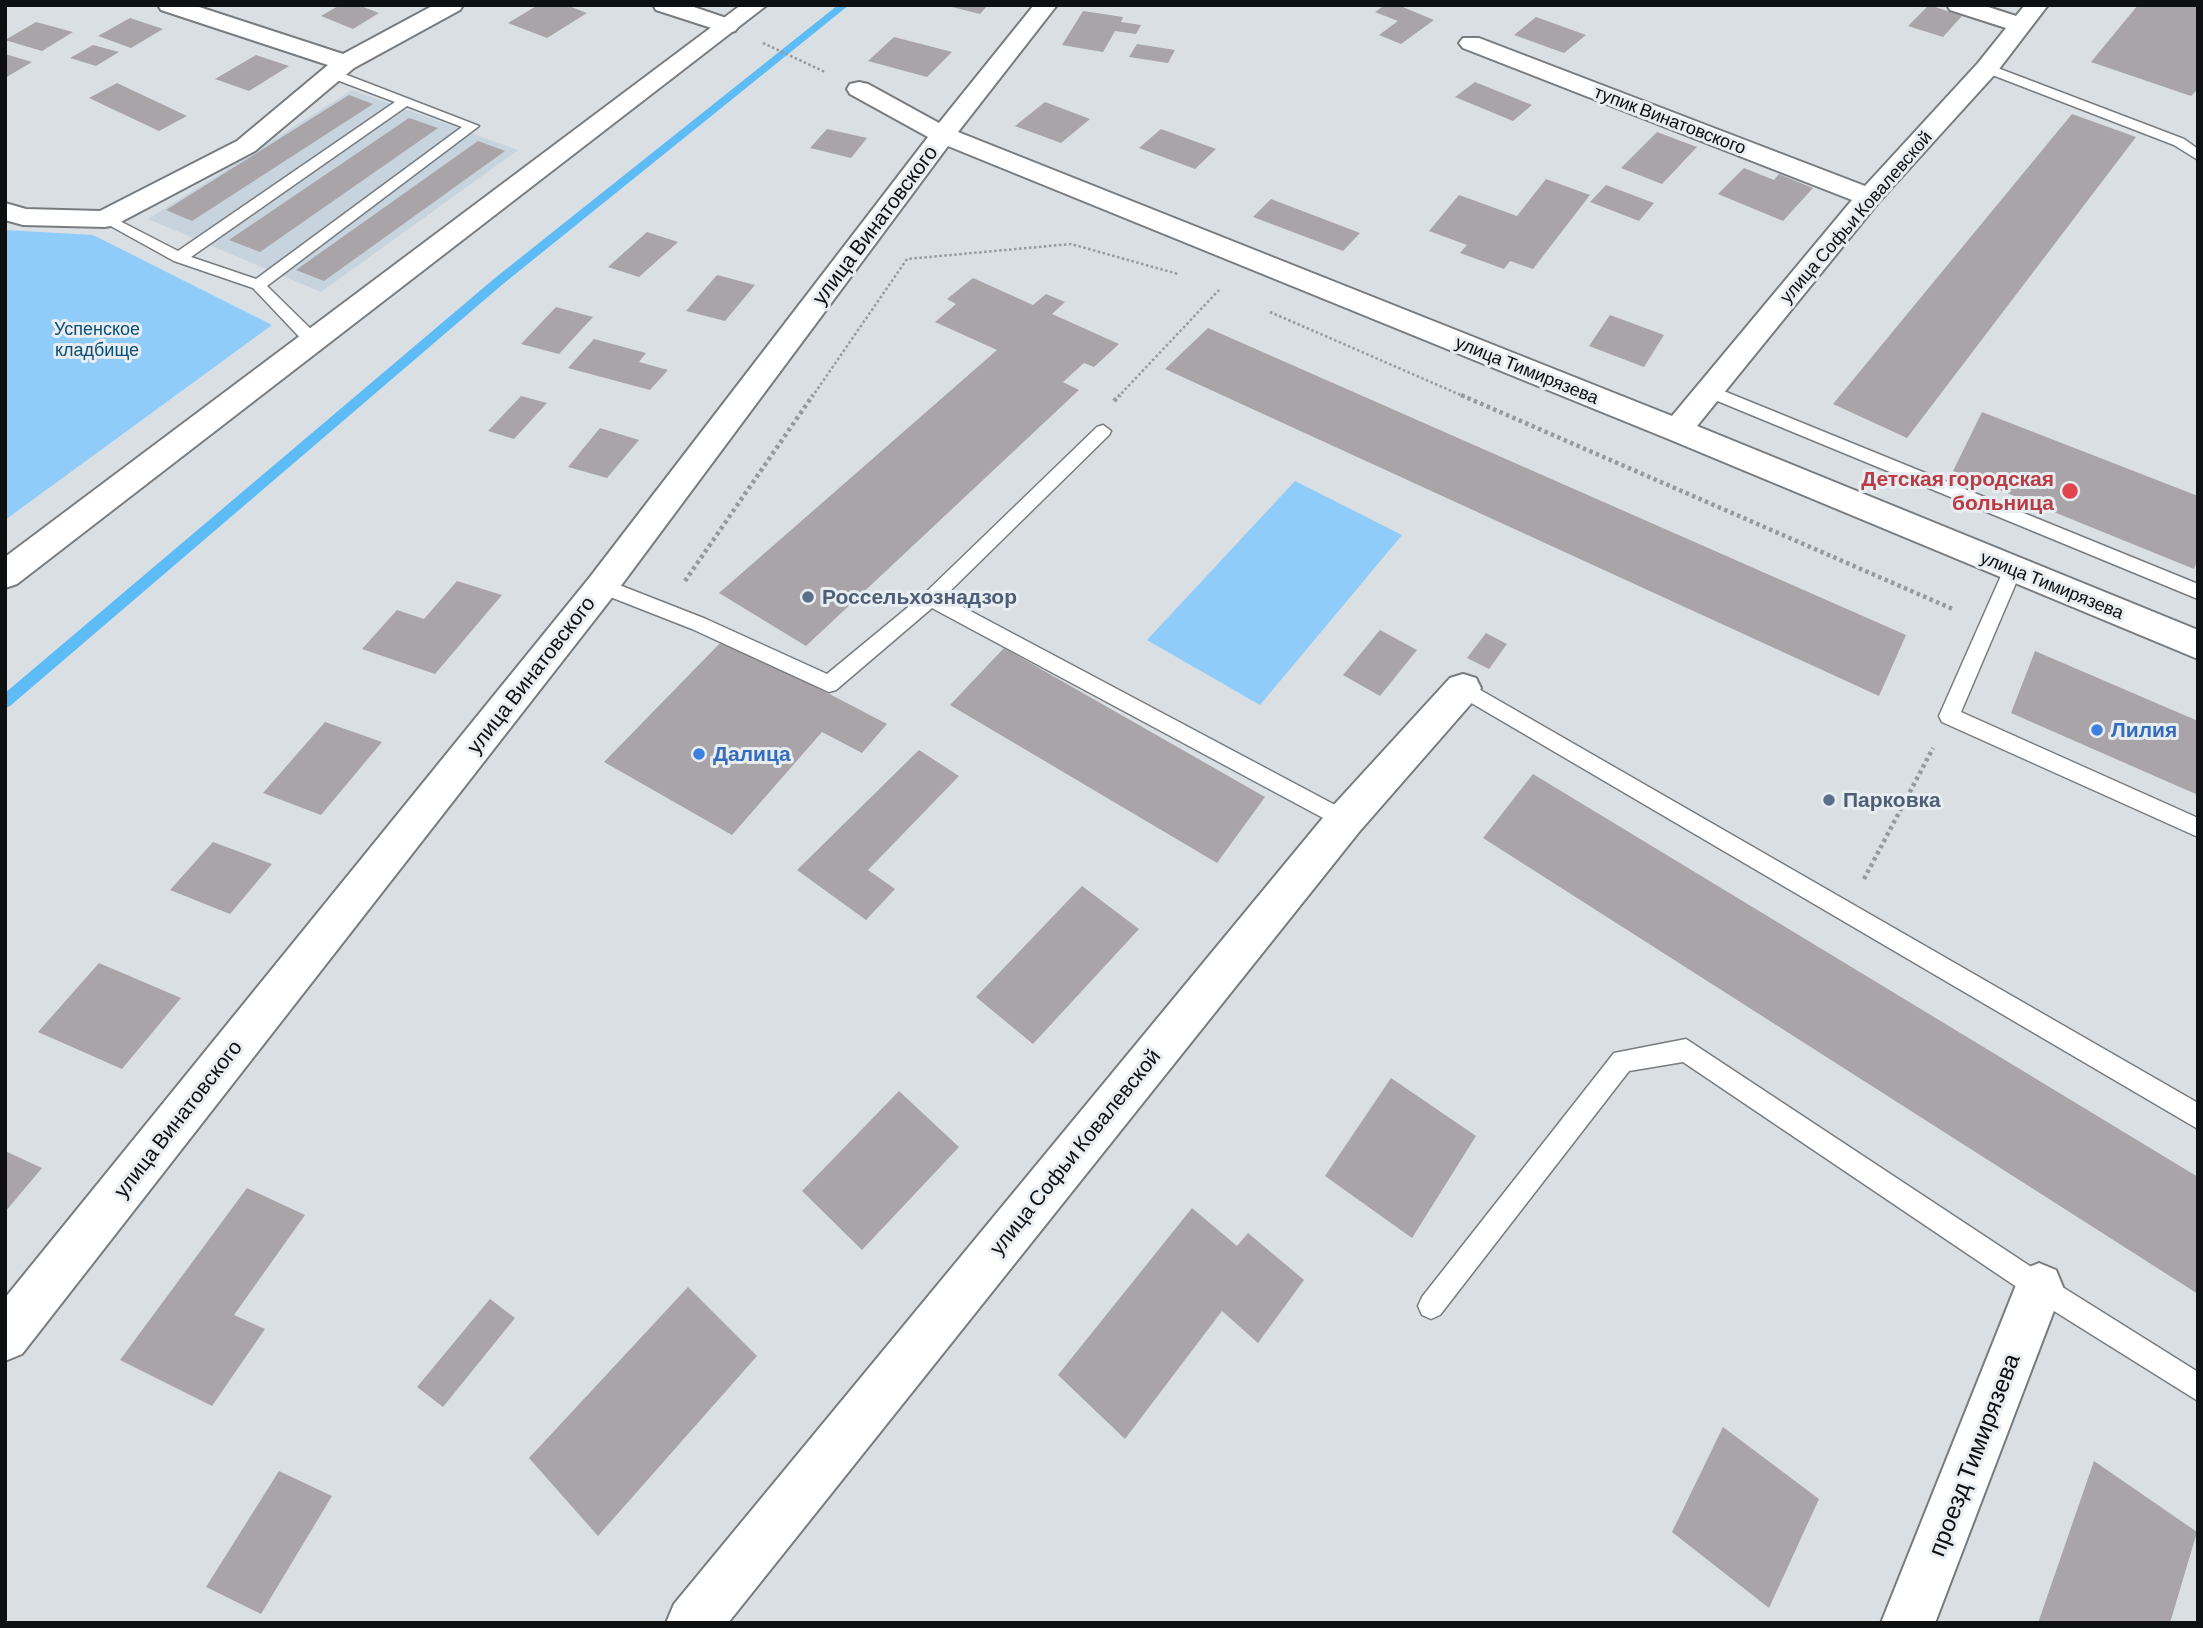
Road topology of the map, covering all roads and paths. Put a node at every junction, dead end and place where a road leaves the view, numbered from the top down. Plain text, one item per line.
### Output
1 (169, 5) edge
2 (452, 5) edge
3 (664, 5) edge
4 (756, 5) edge
5 (1046, 5) edge
6 (1958, 5) edge
7 (2028, 15) edge
8 (727, 26) junction
9 (763, 43) dead end
10 (1471, 43) dead end
11 (801, 61) dead end
12 (339, 68) junction
13 (1987, 68) junction
14 (859, 89) dead end
15 (405, 101) junction
16 (943, 135) junction
17 (2198, 156) edge
18 (1869, 197) junction
19 (5, 211) edge
20 (105, 219) junction
21 (179, 258) junction
22 (1180, 275) dead end
23 (258, 285) junction
24 (1210, 286) dead end
25 (1270, 312) dead end
26 (313, 341) junction
27 (1709, 391) junction
28 (1677, 430) junction
29 (1104, 431) joint
30 (2013, 569) junction
31 (5, 575) edge
32 (602, 586) junction
33 (2198, 592) edge
34 (931, 599) junction
35 (665, 611) junction
36 (1989, 625) junction
37 (2198, 645) edge
38 (1463, 688) joint
39 (1949, 716) junction
40 (1345, 820) junction
41 (2198, 828) edge
42 (1846, 913) junction
43 (2198, 1117) edge
44 (2039, 1287) junction
45 (1431, 1306) dead end
46 (5, 1338) edge
47 (2198, 1388) edge
48 (693, 1623) edge
49 (1908, 1623) edge

1 - 12 street
2 - 12 street
3 - 8 street
4 - 8 street
5 - 16 street, улица Винатовского
6 - 7 street
7 - 13 street, улица Софьи Ковалевской
8 - 26 street
9 - 11 path
10 - 18 street, тупик Винатовского
12 - 15 lane
12 - 20 street
13 - 17 lane
13 - 18 street, улица Софьи Ковалевской
14 - 16 street, улица Тимирязева
15 - 21 lane
15 - 23 lane
16 - 28 street, улица Тимирязева
16 - 32 street, улица Винатовского
18 - 27 street, улица Софьи Ковалевской
19 - 20 street
20 - 21 lane
21 - 23 lane
22 - 35 path
23 - 26 lane
24 - 29 path
25 - 36 path
26 - 31 street
27 - 28 street, улица Софьи Ковалевской
27 - 33 lane
28 - 30 street, улица Тимирязева
29 - 34 lane
30 - 36 lane
30 - 37 street, улица Тимирязева
32 - 35 lane
32 - 46 street, улица Винатовского
34 - 35 lane
34 - 40 lane
36 - 39 lane
38 - 40 street, улица Софьи Ковалевской
38 - 42 lane
39 - 41 lane
39 - 42 path
40 - 48 street, улица Софьи Ковалевской
42 - 43 lane
44 - 45 lane
44 - 47 lane
44 - 49 street, проезд Тимирязева

